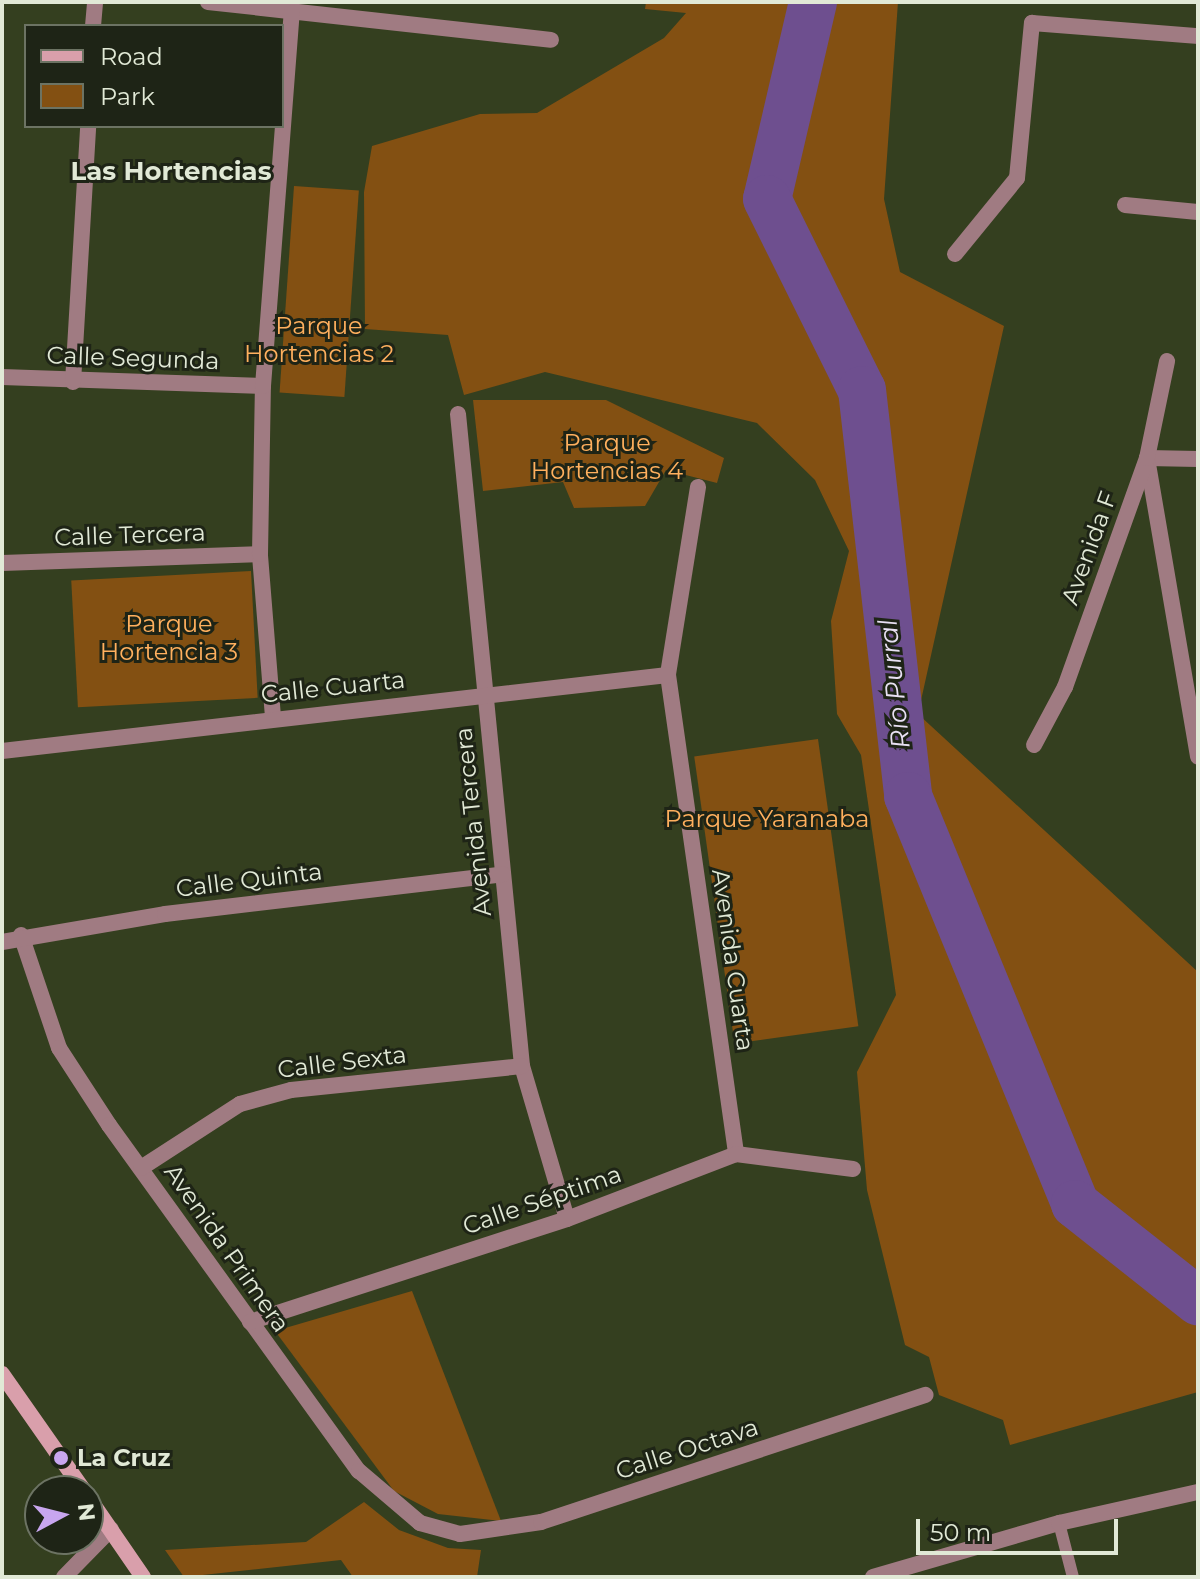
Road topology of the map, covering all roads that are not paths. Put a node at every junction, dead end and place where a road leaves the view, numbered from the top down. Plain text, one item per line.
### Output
1 (95, 2) edge
2 (208, 2) edge
3 (292, 13) junction
4 (93, 24) edge
5 (1198, 36) edge
6 (551, 40) dead end
7 (284, 116) edge
8 (88, 128) edge
9 (283, 128) edge
10 (1125, 205) dead end
11 (1198, 212) edge
12 (955, 254) dead end
13 (1167, 361) dead end
14 (2, 377) edge
15 (73, 382) junction
16 (263, 386) junction
17 (458, 414) dead end
18 (1147, 458) junction
19 (1198, 459) edge
20 (698, 487) dead end
21 (260, 554) junction
22 (2, 563) edge
23 (668, 675) junction
24 (483, 696) junction
25 (273, 717) junction
26 (1034, 745) dead end
27 (2, 751) edge
28 (1198, 757) edge
29 (503, 874) junction
30 (21, 935) junction
31 (2, 942) edge
32 (522, 1066) junction
33 (736, 1154) junction
34 (141, 1168) junction
35 (853, 1169) dead end
36 (567, 1219) junction
37 (250, 1322) junction
38 (2, 1374) edge
39 (926, 1395) dead end
40 (73, 1475) edge
41 (1198, 1492) edge
42 (104, 1519) edge
43 (1059, 1523) junction
44 (111, 1529) junction
45 (460, 1534) joint
46 (896, 1574) edge
47 (64, 1577) edge
48 (143, 1577) edge
49 (873, 1577) edge
50 (1073, 1577) edge

1 - 4 street
2 - 3 street
3 - 6 street
3 - 7 street
5 - 12 street
8 - 15 street
9 - 16 street
10 - 11 street
13 - 18 street, Avenida F
14 - 15 street, Calle Segunda
15 - 16 street, Calle Segunda
16 - 21 street
17 - 24 street, Avenida Tercera
18 - 19 street
18 - 26 street, Avenida F
18 - 28 street
20 - 23 street, Avenida Cuarta
21 - 22 street, Calle Tercera
21 - 25 street
23 - 24 street, Calle Cuarta
23 - 33 street, Avenida Cuarta
24 - 25 street, Calle Cuarta
24 - 29 street, Avenida Tercera
25 - 27 street, Calle Cuarta
29 - 30 street, Calle Quinta
29 - 32 street, Avenida Tercera
30 - 31 street, Calle Quinta
30 - 34 street, Avenida Primera
32 - 34 street, Calle Sexta
32 - 36 street, Avenida Tercera
33 - 35 street, Calle Séptima
33 - 36 street, Calle Séptima
34 - 37 street, Avenida Primera
36 - 37 street, Calle Séptima
37 - 45 street, Avenida Primera
38 - 40 main road
39 - 45 street, Calle Octava
41 - 43 street
42 - 44 main road
43 - 46 street
43 - 50 lane
44 - 47 street
44 - 48 main road
46 - 49 street

